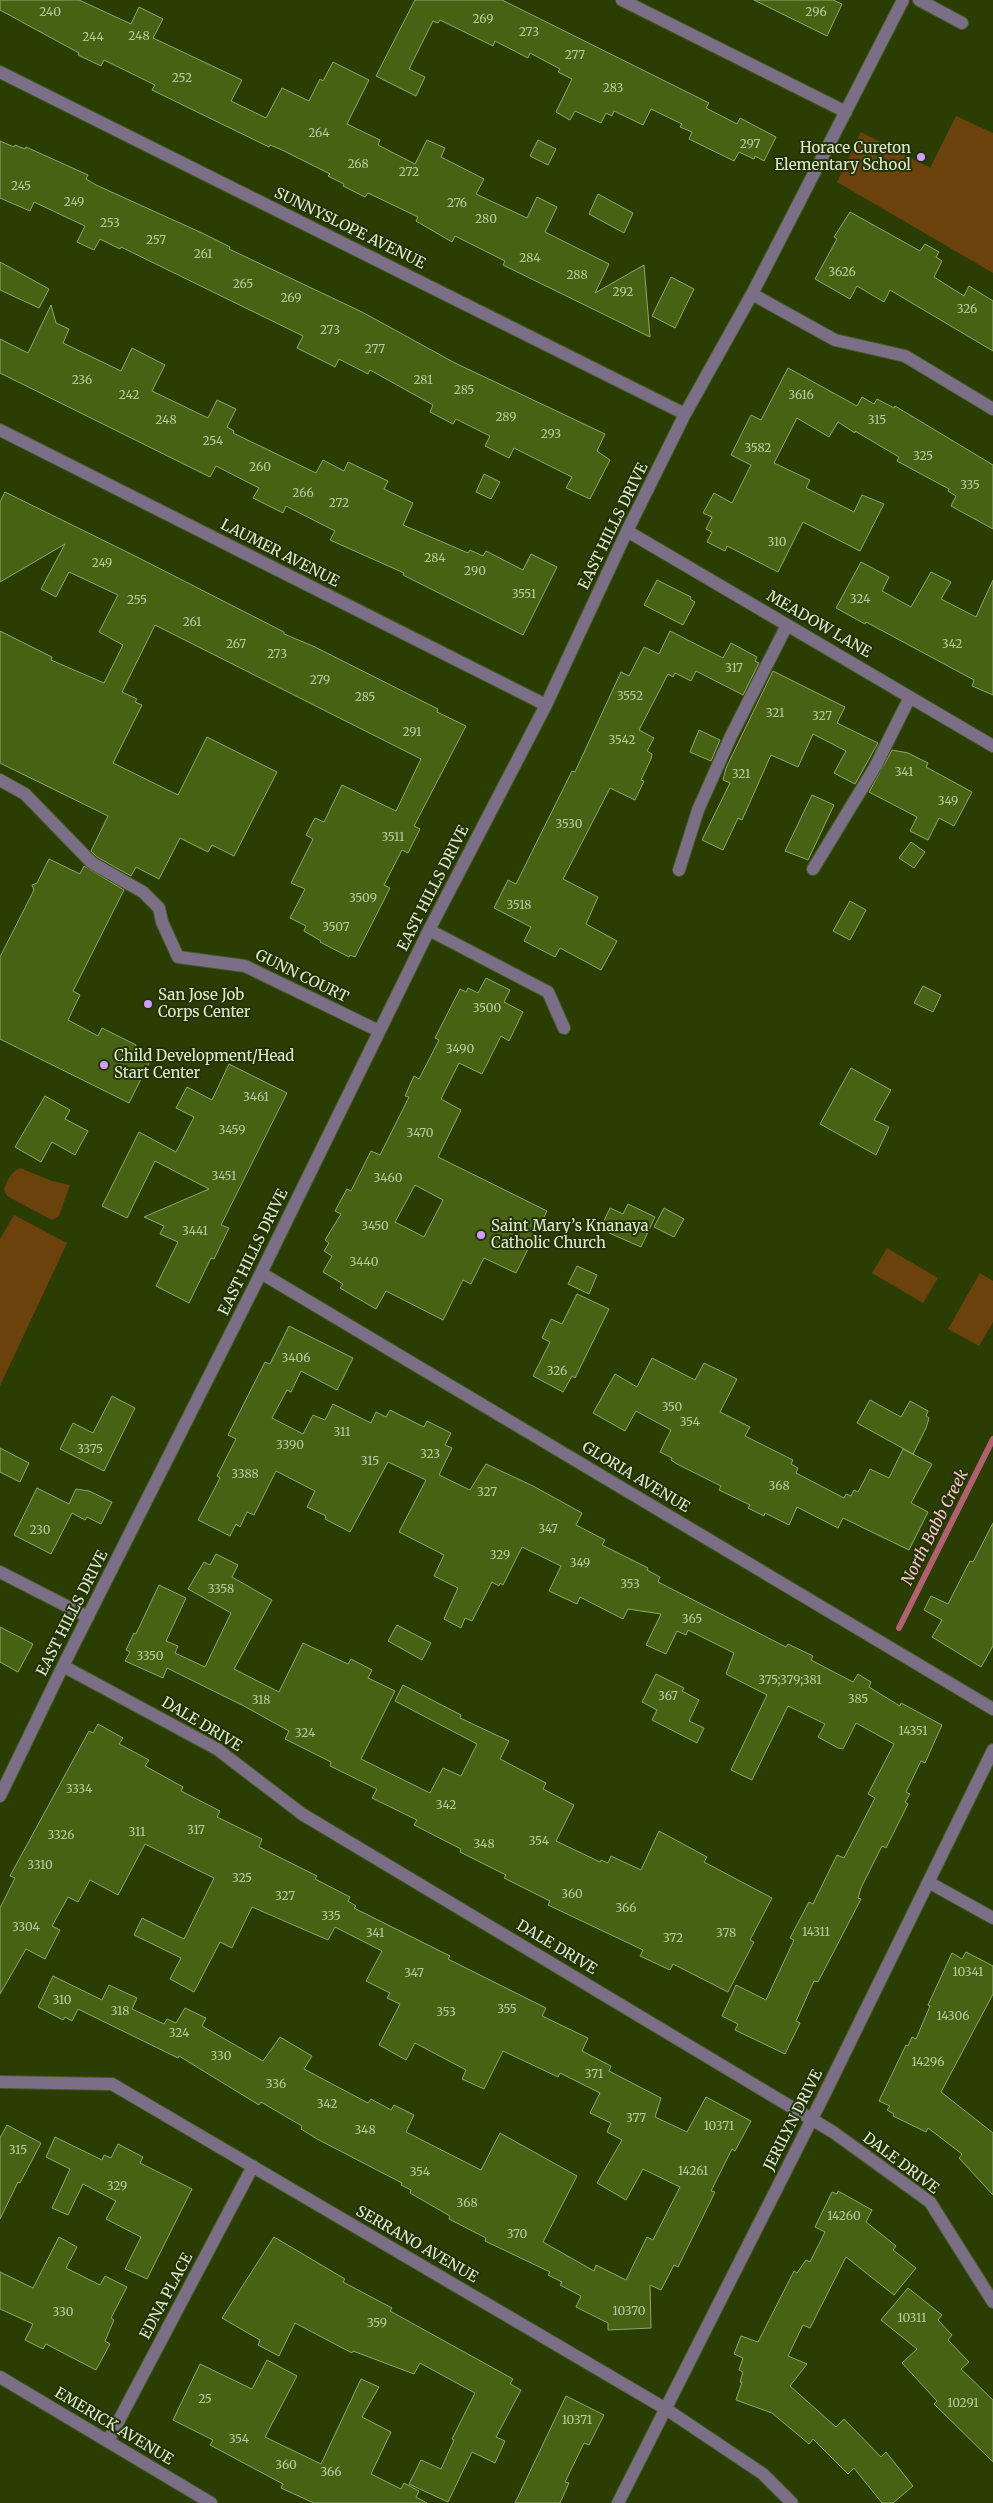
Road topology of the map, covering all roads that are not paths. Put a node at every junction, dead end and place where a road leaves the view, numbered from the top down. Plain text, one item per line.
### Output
1 (622, 0) edge
2 (903, 0) edge
3 (919, 0) edge
4 (962, 23) dead end
5 (0, 72) edge
6 (846, 112) junction
7 (752, 294) junction
8 (993, 409) edge
9 (685, 414) junction
10 (0, 430) edge
11 (628, 531) junction
12 (787, 625) junction
13 (910, 696) junction
14 (546, 705) junction
15 (993, 746) edge
16 (0, 780) edge
17 (813, 869) dead end
18 (679, 870) dead end
19 (429, 930) junction
20 (564, 1028) dead end
21 (379, 1031) junction
22 (262, 1273) junction
23 (0, 1572) edge
24 (88, 1617) junction
25 (63, 1666) junction
26 (993, 1709) edge
27 (993, 1750) edge
28 (0, 1796) edge
29 (930, 1883) junction
30 (993, 1918) edge
31 (0, 2082) edge
32 (812, 2119) junction
33 (252, 2166) junction
34 (993, 2302) edge
35 (0, 2377) edge
36 (666, 2409) junction
37 (108, 2441) junction
38 (211, 2503) edge
39 (618, 2503) edge
40 (792, 2503) edge

1 - 6 street
2 - 6 street, EAST HILLS DRIVE
3 - 4 street
5 - 9 street, SUNNYSLOPE AVENUE
6 - 7 street, EAST HILLS DRIVE
7 - 8 street
7 - 9 street, EAST HILLS DRIVE
9 - 11 street, EAST HILLS DRIVE
10 - 14 street, LAUMER AVENUE
11 - 12 street, MEADOW LANE
11 - 14 street, EAST HILLS DRIVE
12 - 13 street, MEADOW LANE
12 - 18 street
13 - 15 street, MEADOW LANE
13 - 17 street
14 - 19 street, EAST HILLS DRIVE
16 - 21 street, GUNN COURT
19 - 20 street
19 - 21 street, EAST HILLS DRIVE
21 - 22 street, EAST HILLS DRIVE
22 - 24 street, EAST HILLS DRIVE
22 - 26 street, GLORIA AVENUE
23 - 24 street
24 - 25 street, EAST HILLS DRIVE
25 - 28 street, EAST HILLS DRIVE
25 - 32 street, DALE DRIVE
27 - 29 street, JERILYN DRIVE
29 - 30 street
29 - 32 street, JERILYN DRIVE
31 - 33 street, SERRANO AVENUE
32 - 34 street, DALE DRIVE
32 - 36 street, JERILYN DRIVE
33 - 36 street, SERRANO AVENUE
33 - 37 street, EDNA PLACE
35 - 37 street, EMERICK AVENUE
36 - 39 street, JERILYN DRIVE
36 - 40 street, SERRANO AVENUE
37 - 38 street, EMERICK AVENUE

